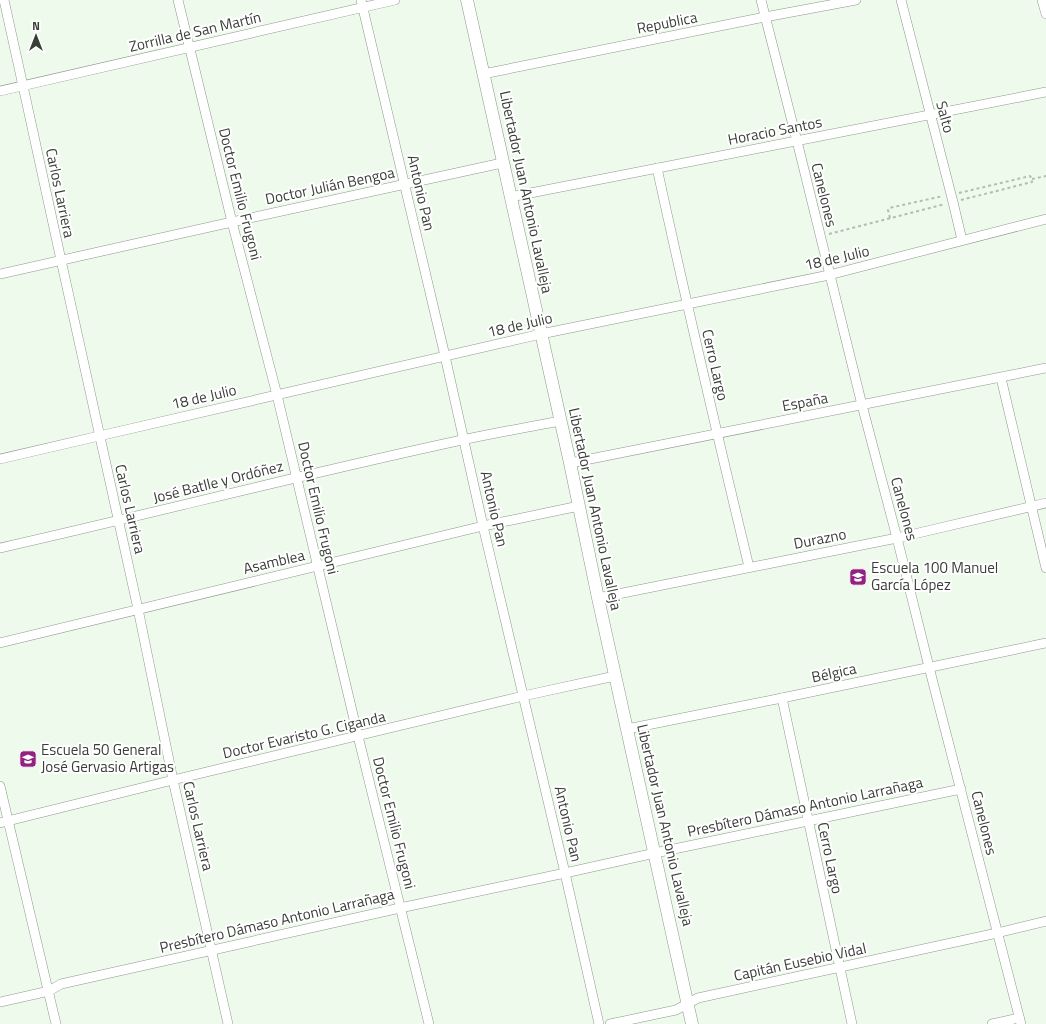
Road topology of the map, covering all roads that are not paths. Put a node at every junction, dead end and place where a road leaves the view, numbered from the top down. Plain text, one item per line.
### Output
1 (4, 0) edge
2 (178, 0) edge
3 (395, 0) edge
4 (467, 0) edge
5 (761, 0) edge
6 (856, 0) edge
7 (901, 0) edge
8 (1042, 0) edge
9 (362, 4) edge
10 (1046, 14) edge
11 (765, 17) junction
12 (190, 47) junction
13 (483, 74) junction
14 (23, 86) junction
15 (0, 91) edge
16 (1046, 92) edge
17 (930, 116) junction
18 (797, 141) junction
19 (502, 163) junction
20 (657, 168) junction
21 (405, 185) junction
22 (510, 197) junction
23 (1046, 218) edge
24 (232, 222) junction
25 (962, 240) junction
26 (61, 260) junction
27 (0, 274) edge
28 (829, 275) junction
29 (686, 304) junction
30 (541, 334) junction
31 (445, 356) junction
32 (1046, 368) edge
33 (1001, 378) junction
34 (277, 395) junction
35 (862, 405) junction
36 (560, 421) junction
37 (716, 434) junction
38 (99, 436) junction
39 (463, 440) junction
40 (0, 459) edge
41 (570, 462) junction
42 (297, 478) junction
43 (1046, 504) edge
44 (579, 506) junction
45 (1032, 506) junction
46 (118, 521) junction
47 (483, 526) junction
48 (897, 538) junction
49 (0, 548) edge
50 (318, 566) junction
51 (749, 567) junction
52 (1046, 568) edge
53 (598, 598) junction
54 (138, 609) junction
55 (1046, 642) edge
56 (0, 643) edge
57 (929, 667) junction
58 (615, 676) junction
59 (524, 696) junction
60 (782, 698) junction
61 (627, 729) junction
62 (358, 736) junction
63 (173, 780) junction
64 (0, 786) edge
65 (961, 789) junction
66 (808, 821) junction
67 (4, 822) edge
68 (655, 853) junction
69 (565, 873) junction
70 (400, 908) junction
71 (1046, 921) edge
72 (997, 933) junction
73 (212, 950) junction
74 (839, 968) junction
75 (49, 991) junction
76 (0, 1002) edge
77 (688, 1004) junction
78 (1020, 1021) edge
79 (56, 1024) edge
80 (228, 1024) edge
81 (429, 1024) edge
82 (599, 1024) edge
83 (610, 1024) edge
84 (692, 1024) edge
85 (852, 1024) edge
86 (992, 1024) edge

1 - 14 street, Carlos Larriera
2 - 12 street, Doctor Emilio Frugoni
3 - 9 street, Zorrilla de San Martín
4 - 13 street, Libertador Juan Antonio Lavalleja
5 - 11 street, Canelones
6 - 11 street, Republica
7 - 17 street, Salto
8 - 10 street
9 - 12 street, Zorrilla de San Martín
9 - 21 street, Antonio Pan
11 - 13 street, Republica
11 - 18 street, Canelones
12 - 14 street, Zorrilla de San Martín
12 - 24 street, Doctor Emilio Frugoni
13 - 19 street, Libertador Juan Antonio Lavalleja
14 - 15 street, Zorrilla de San Martín
14 - 26 street, Carlos Larriera
16 - 17 street, Horacio Santos
17 - 18 street, Horacio Santos
17 - 25 street, Salto
18 - 20 street, Horacio Santos
18 - 28 street, Canelones
19 - 21 street, Doctor Julián Bengoa
19 - 22 street, Libertador Juan Antonio Lavalleja
20 - 22 street, Horacio Santos
20 - 29 street, Cerro Largo
21 - 24 street, Doctor Julián Bengoa
21 - 31 street, Antonio Pan
22 - 30 street, Libertador Juan Antonio Lavalleja
23 - 25 street, 18 de Julio
24 - 26 street, Doctor Julián Bengoa
24 - 34 street, Doctor Emilio Frugoni
25 - 28 street, 18 de Julio
26 - 27 street, Doctor Julián Bengoa
26 - 38 street, Carlos Larriera
28 - 29 street, 18 de Julio
28 - 35 street, Canelones
29 - 30 street, 18 de Julio
29 - 37 street, Cerro Largo
30 - 31 street, 18 de Julio
30 - 36 street, Libertador Juan Antonio Lavalleja
31 - 34 street, 18 de Julio
31 - 39 street, Antonio Pan
32 - 33 street, España
33 - 35 street, España
33 - 45 street
34 - 38 street, 18 de Julio
34 - 42 street, Doctor Emilio Frugoni
35 - 37 street, España
35 - 48 street, Canelones
36 - 39 street, José Batlle y Ordóñez
36 - 41 street, Libertador Juan Antonio Lavalleja
37 - 41 street, España
37 - 51 street, Cerro Largo
38 - 40 street, 18 de Julio
38 - 46 street, Carlos Larriera
39 - 42 street, José Batlle y Ordóñez
39 - 47 street, Antonio Pan
41 - 44 street, Libertador Juan Antonio Lavalleja
42 - 46 street, José Batlle y Ordóñez
42 - 50 street, Doctor Emilio Frugoni
43 - 45 street, Durazno
44 - 47 street, Asamblea
44 - 53 street, Libertador Juan Antonio Lavalleja
45 - 48 street, Durazno
45 - 52 street
46 - 49 street, José Batlle y Ordóñez
46 - 54 street, Carlos Larriera
47 - 50 street, Asamblea
47 - 59 street, Antonio Pan
48 - 51 street, Durazno
48 - 57 street, Canelones
50 - 54 street, Asamblea
50 - 62 street, Doctor Emilio Frugoni
51 - 53 street, Durazno
53 - 58 street, Libertador Juan Antonio Lavalleja
54 - 56 street, Asamblea
54 - 63 street, Carlos Larriera
55 - 57 street, Bélgica
57 - 60 street, Bélgica
57 - 65 street, Canelones
58 - 59 street, Doctor Evaristo G. Ciganda
58 - 61 street, Libertador Juan Antonio Lavalleja
59 - 62 street, Doctor Evaristo G. Ciganda
59 - 69 street, Antonio Pan
60 - 61 street, Bélgica
60 - 66 street, Cerro Largo
61 - 68 street, Libertador Juan Antonio Lavalleja
62 - 63 street, Doctor Evaristo G. Ciganda
62 - 70 street, Doctor Emilio Frugoni
63 - 67 street, Doctor Evaristo G. Ciganda
63 - 73 street, Carlos Larriera
64 - 67 street
65 - 66 street, Presbítero Dámaso Antonio Larrañaga
65 - 72 street, Canelones
66 - 68 street, Presbítero Dámaso Antonio Larrañaga
66 - 74 street, Cerro Largo
67 - 75 street
68 - 69 street, Presbítero Dámaso Antonio Larrañaga
68 - 77 street, Libertador Juan Antonio Lavalleja
69 - 70 street, Presbítero Dámaso Antonio Larrañaga
69 - 82 street, Antonio Pan
70 - 73 street, Presbítero Dámaso Antonio Larrañaga
70 - 81 street, Doctor Emilio Frugoni
71 - 72 street, Capitán Eusebio Vidal
72 - 74 street, Capitán Eusebio Vidal
72 - 78 street, Canelones
73 - 75 street, Presbítero Dámaso Antonio Larrañaga
73 - 80 street, Carlos Larriera
74 - 77 street, Capitán Eusebio Vidal
74 - 85 street, Cerro Largo
75 - 76 street, Presbítero Dámaso Antonio Larrañaga
75 - 79 street
77 - 83 street, Capitán Eusebio Vidal
77 - 84 street, Libertador Juan Antonio Lavalleja
78 - 86 street

